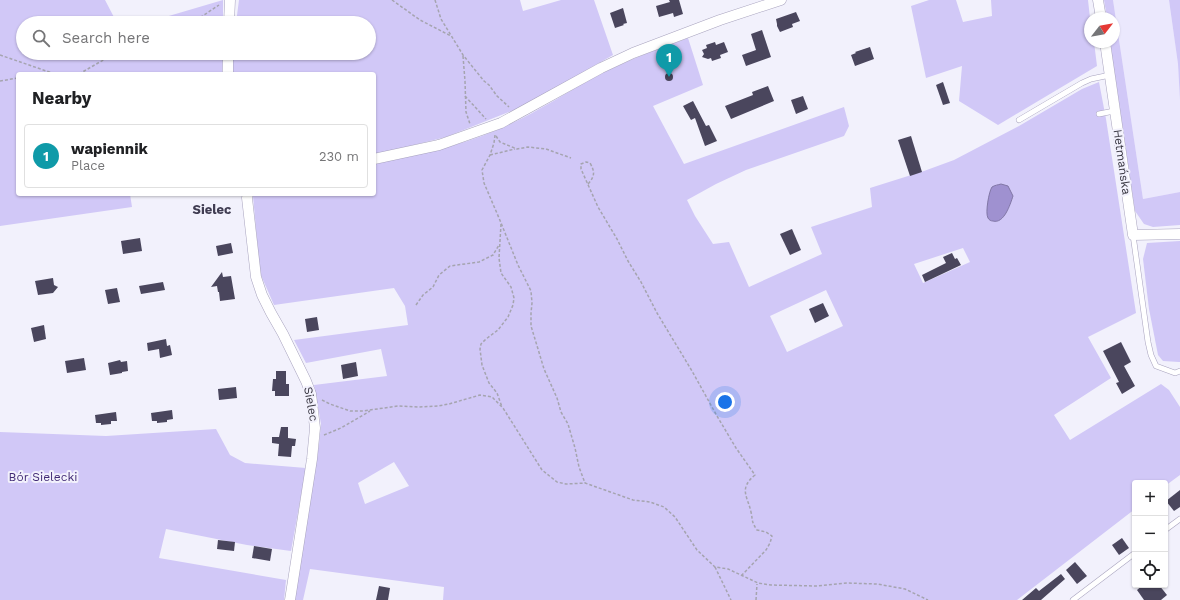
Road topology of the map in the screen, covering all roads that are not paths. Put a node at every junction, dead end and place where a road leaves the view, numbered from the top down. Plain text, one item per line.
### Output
1 (781, 0) edge
2 (1098, 0) edge
3 (227, 1) edge
4 (1100, 12) edge
5 (228, 16) edge
6 (1106, 48) edge
7 (228, 60) edge
8 (228, 72) edge
9 (1110, 76) junction
10 (1114, 111) junction
11 (1099, 114) dead end
12 (1019, 120) dead end
13 (376, 159) edge
14 (248, 196) edge
15 (1180, 234) edge
16 (1133, 235) junction
17 (1180, 371) edge
18 (1180, 519) edge
19 (1168, 528) edge
20 (1132, 555) edge
21 (290, 600) edge
22 (1073, 600) edge

1 - 13 street
2 - 4 street
3 - 5 street
6 - 9 street, Hetmańska
7 - 8 street
9 - 10 street, Hetmańska
9 - 12 lane
10 - 11 lane
10 - 16 street, Hetmańska
14 - 21 street, Sielec
15 - 16 street
16 - 17 lane
18 - 19 lane
20 - 22 lane

